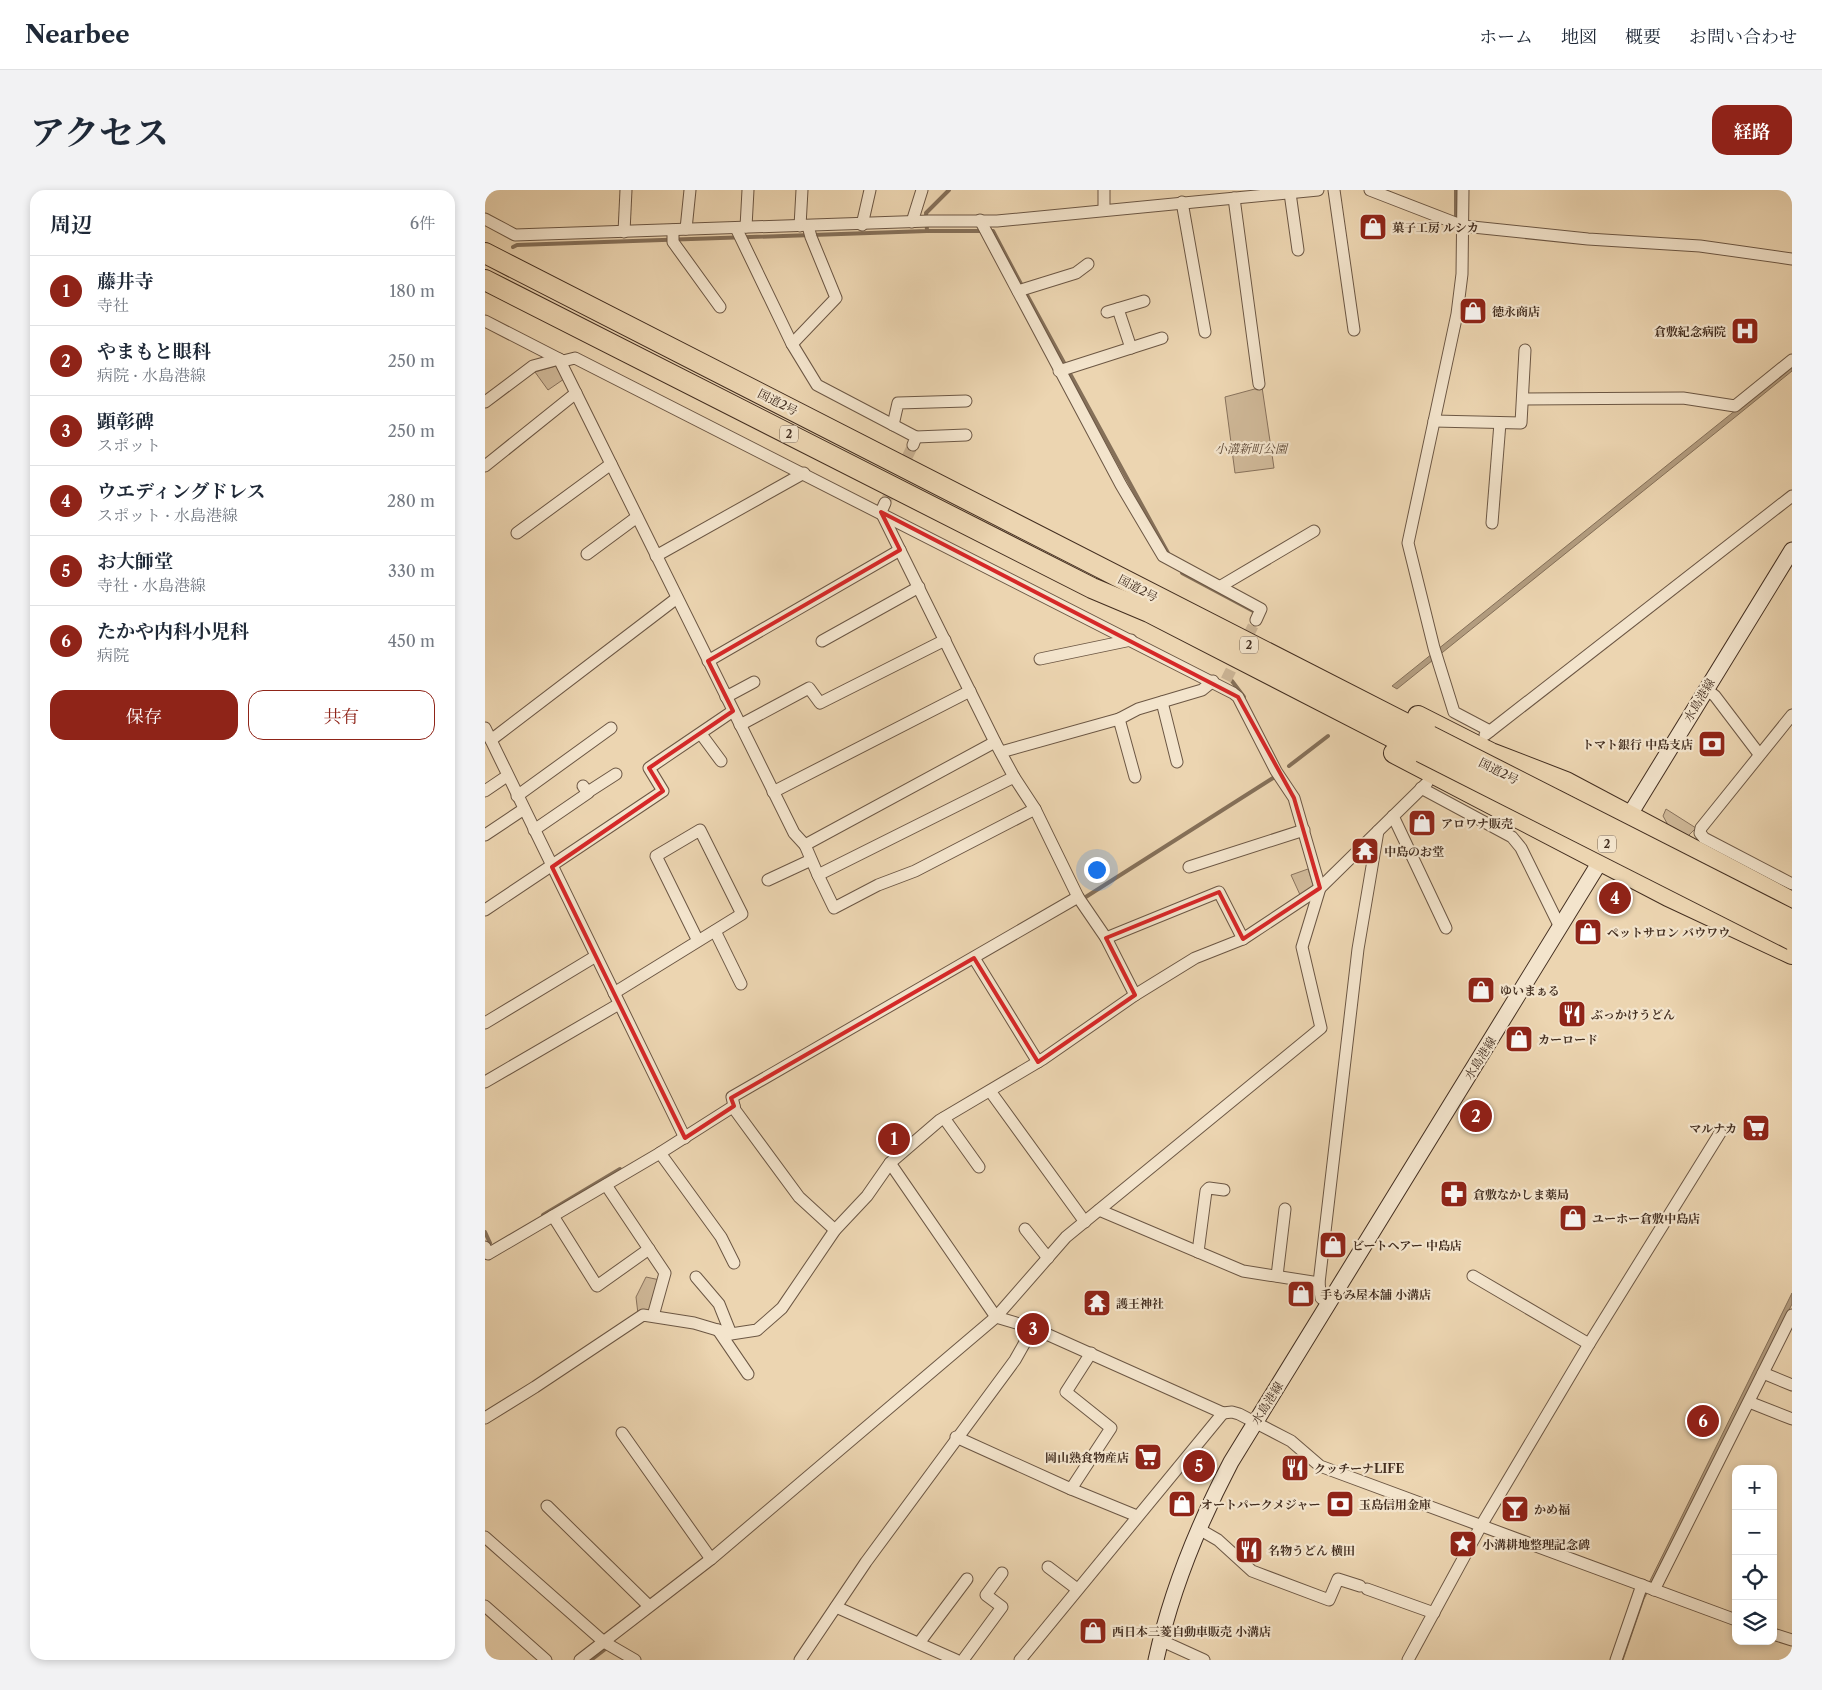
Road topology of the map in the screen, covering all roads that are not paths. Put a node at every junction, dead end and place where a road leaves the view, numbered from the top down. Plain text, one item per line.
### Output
1 (626, 190) edge
2 (689, 190) edge
3 (748, 190) edge
4 (802, 190) edge
5 (870, 190) edge
6 (922, 190) edge
7 (1104, 190) edge
8 (1318, 190) edge
9 (1334, 190) edge
10 (1370, 190) edge
11 (1463, 190) edge
12 (1290, 193) junction
13 (1234, 198) junction
14 (1182, 202) junction
15 (1104, 210) junction
16 (485, 220) edge
17 (922, 221) junction
18 (862, 224) junction
19 (983, 226) junction
20 (1463, 226) junction
21 (686, 230) junction
22 (807, 230) junction
23 (740, 231) junction
24 (624, 232) junction
25 (673, 236) junction
26 (1298, 250) dead end
27 (485, 253) edge
28 (1792, 259) edge
29 (1088, 264) dead end
30 (485, 280) edge
31 (1018, 291) junction
32 (1144, 301) dead end
33 (720, 307) dead end
34 (490, 324) edge
35 (1354, 330) dead end
36 (1205, 332) dead end
37 (485, 334) edge
38 (1163, 338) dead end
39 (792, 344) junction
40 (1131, 348) junction
41 (1525, 350) dead end
42 (559, 359) junction
43 (1792, 360) edge
44 (1064, 369) junction
45 (1259, 384) dead end
46 (576, 393) junction
47 (1524, 399) junction
48 (485, 402) edge
49 (966, 402) dead end
50 (1434, 421) junction
51 (1500, 423) junction
52 (893, 425) junction
53 (966, 435) dead end
54 (611, 464) junction
55 (485, 466) edge
56 (804, 473) junction
57 (1792, 496) edge
58 (883, 508) junction
59 (637, 517) junction
60 (1492, 523) dead end
61 (1314, 531) dead end
62 (517, 533) dead end
63 (900, 550) junction
64 (1792, 550) edge
65 (1069, 552) junction
66 (587, 554) dead end
67 (656, 556) junction
68 (1221, 586) junction
69 (919, 587) junction
70 (1092, 588) junction
71 (677, 598) junction
72 (1258, 616) dead end
73 (945, 640) junction
74 (1131, 640) junction
75 (822, 641) dead end
76 (1040, 659) dead end
77 (708, 661) junction
78 (754, 682) dead end
79 (1221, 682) junction
80 (1706, 689) junction
81 (970, 691) junction
82 (726, 697) junction
83 (1162, 702) junction
84 (733, 711) junction
85 (1792, 715) edge
86 (1119, 719) junction
87 (740, 725) junction
88 (485, 728) edge
89 (611, 728) dead end
90 (701, 734) junction
91 (491, 740) junction
92 (1426, 744) junction
93 (998, 747) junction
94 (1759, 754) junction
95 (721, 761) dead end
96 (1177, 762) dead end
97 (616, 774) dead end
98 (507, 776) junction
99 (1014, 777) junction
100 (1135, 777) dead end
101 (485, 791) edge
102 (773, 792) junction
103 (517, 796) junction
104 (524, 809) junction
105 (1035, 809) junction
106 (1630, 815) junction
107 (1393, 816) junction
108 (534, 830) junction
109 (1303, 830) junction
110 (1378, 831) junction
111 (485, 835) edge
112 (805, 844) junction
113 (811, 860) junction
114 (1601, 861) junction
115 (552, 867) junction
116 (1189, 867) dead end
117 (818, 875) junction
118 (768, 880) dead end
119 (1792, 884) edge
120 (1320, 888) junction
121 (1079, 899) junction
122 (1792, 902) edge
123 (485, 910) edge
124 (1792, 920) edge
125 (1560, 927) junction
126 (1447, 928) dead end
127 (715, 931) junction
128 (1106, 938) junction
129 (1243, 939) junction
130 (1792, 940) edge
131 (698, 941) junction
132 (1792, 954) edge
133 (596, 956) junction
134 (975, 960) junction
135 (741, 984) dead end
136 (613, 993) junction
137 (1135, 996) junction
138 (619, 1004) junction
139 (485, 1023) edge
140 (1038, 1062) junction
141 (485, 1082) edge
142 (990, 1091) junction
143 (734, 1106) junction
144 (944, 1118) junction
145 (1720, 1133) dead end
146 (685, 1138) junction
147 (660, 1153) junction
148 (890, 1163) junction
149 (979, 1167) dead end
150 (606, 1185) junction
151 (1224, 1190) dead end
152 (1285, 1209) dead end
153 (1099, 1210) junction
154 (553, 1216) junction
155 (1085, 1222) junction
156 (1025, 1229) dead end
157 (835, 1230) junction
158 (485, 1247) edge
159 (649, 1249) junction
160 (1198, 1252) junction
161 (1048, 1258) junction
162 (734, 1263) dead end
163 (1277, 1276) junction
164 (1473, 1276) dead end
165 (696, 1277) dead end
166 (1319, 1283) junction
167 (1329, 1303) junction
168 (653, 1316) junction
169 (996, 1316) junction
170 (1792, 1316) edge
171 (1033, 1328) junction
172 (718, 1330) junction
173 (731, 1334) junction
174 (1589, 1344) junction
175 (1091, 1353) junction
176 (1763, 1373) junction
177 (747, 1374) dead end
178 (1792, 1385) edge
179 (1749, 1402) junction
180 (1223, 1413) junction
181 (485, 1418) edge
182 (1792, 1419) edge
183 (1255, 1423) junction
184 (622, 1433) dead end
185 (957, 1438) junction
186 (1071, 1489) junction
187 (547, 1506) dead end
188 (1137, 1516) junction
189 (1481, 1524) junction
190 (1199, 1529) junction
191 (485, 1537) edge
192 (711, 1560) junction
193 (1048, 1567) dead end
194 (1002, 1572) dead end
195 (967, 1579) dead end
196 (1648, 1588) junction
197 (1077, 1589) junction
198 (485, 1606) edge
199 (649, 1606) junction
200 (836, 1607) junction
201 (1434, 1613) junction
202 (1732, 1619) edge
203 (1777, 1635) edge
204 (1160, 1640) junction
205 (1792, 1640) edge
206 (608, 1642) junction
207 (919, 1643) junction
208 (546, 1660) edge
209 (580, 1660) edge
210 (635, 1660) edge
211 (800, 1660) edge
212 (956, 1660) edge
213 (963, 1660) edge
214 (1020, 1660) edge
215 (1156, 1660) edge
216 (1204, 1660) edge
217 (1408, 1660) edge
218 (1616, 1660) edge

1 - 24 street
2 - 21 street
3 - 23 street
4 - 22 street
5 - 18 street
6 - 17 street
7 - 15 street
8 - 12 street
9 - 35 street
10 - 20 street
11 - 20 street
12 - 13 street
12 - 26 street
13 - 14 street
13 - 45 street
14 - 15 street
14 - 36 street
15 - 19 street
16 - 24 street
17 - 18 street
17 - 19 street
18 - 22 street
19 - 31 street
20 - 28 street
20 - 50 street
21 - 23 street
21 - 25 street
22 - 23 street
22 - 39 street
23 - 39 street
24 - 25 street
25 - 33 street
27 - 65 highway, 国道2号 / 2
29 - 31 street
30 - 70 highway, 国道2号 / 2
31 - 44 street
32 - 40 street
34 - 37 street
34 - 42 street
38 - 40 street
39 - 52 street
40 - 44 street
41 - 47 street
42 - 46 street
42 - 48 street
42 - 56 street
43 - 47 street
44 - 68 street
46 - 54 street
46 - 55 street
47 - 51 street
49 - 52 street
50 - 51 street
50 - 57 street
51 - 60 street
52 - 53 street
54 - 59 street
54 - 62 street
56 - 58 street
56 - 67 street
58 - 63 street
58 - 74 street
59 - 66 street
59 - 67 street
61 - 68 street
63 - 69 street
63 - 77 street
64 - 80 main road, 水島港線
65 - 92 highway, 国道2号 / 2
65 - 106 highway
67 - 71 street
68 - 72 street
69 - 73 street
69 - 75 street
70 - 92 highway, 国道2号 / 2
70 - 114 highway
71 - 77 street
71 - 91 street
73 - 81 street
73 - 87 street
74 - 76 street
74 - 79 street
77 - 82 street
78 - 82 street
79 - 83 street
79 - 109 street
80 - 94 street
80 - 106 main road, 水島港線
81 - 93 street
81 - 102 street
82 - 84 street
83 - 86 street
83 - 96 street
84 - 87 street
84 - 90 street
85 - 94 street
86 - 93 street
86 - 100 street
87 - 102 street
88 - 91 street
89 - 103 street
90 - 95 street
90 - 115 street
91 - 98 street
92 - 124 highway, 国道2号 / 2, bridge
92 - 130 highway, 国道2号 / 2, bridge
93 - 99 street
93 - 112 street
94 - 119 street
97 - 108 street
98 - 101 street
98 - 103 street
99 - 105 street
99 - 117 street
102 - 112 street
103 - 104 street
104 - 108 street
104 - 111 street
105 - 117 street
105 - 121 street
106 - 114 main road, 水島港線
106 - 122 highway
107 - 110 street
107 - 125 street
107 - 126 street
108 - 115 street
109 - 116 street
109 - 120 street
110 - 120 street
110 - 166 street
112 - 113 street
113 - 117 street
113 - 118 street
114 - 125 main road, 水島港線
114 - 132 highway
115 - 123 street
115 - 133 street
120 - 129 street
120 - 153 street
121 - 128 street
121 - 134 street
125 - 167 main road, 水島港線
127 - 131 street
127 - 131 street
127 - 135 street
128 - 129 street
128 - 137 street
129 - 137 street
131 - 136 street
133 - 136 street
133 - 139 street
134 - 140 street
134 - 143 street
136 - 138 street
137 - 140 street
138 - 141 street
138 - 146 street
140 - 142 street
142 - 144 street
142 - 155 street
143 - 146 street
143 - 157 street
144 - 148 street
144 - 149 street
145 - 174 street
146 - 147 street
147 - 150 street
147 - 162 street
148 - 157 street
148 - 169 street
150 - 154 street
150 - 159 street
151 - 160 street
152 - 163 street
153 - 155 street
153 - 160 street
154 - 158 street
154 - 159 street
155 - 161 street
156 - 161 street
157 - 173 street
159 - 168 street
160 - 163 street
161 - 169 street
163 - 166 street
164 - 174 street
165 - 173 street
166 - 167 street
167 - 183 main road, 水島港線
168 - 172 street
168 - 181 street
169 - 171 street
169 - 192 street
170 - 176 street
171 - 175 street
171 - 185 street
172 - 173 street
172 - 177 street
174 - 189 street
175 - 180 street
175 - 186 street
176 - 178 street
176 - 179 street
179 - 182 street
179 - 196 street
180 - 183 street
180 - 188 street
183 - 189 street
183 - 190 main road, 水島港線
184 - 192 street
185 - 186 street
185 - 200 street
186 - 188 street
187 - 199 street
188 - 197 street
189 - 196 street
189 - 201 street
190 - 201 street
190 - 204 main road, 水島港線
191 - 206 street
192 - 199 street
193 - 197 street
194 - 213 street
195 - 207 street
196 - 202 street
196 - 218 street
197 - 214 street
198 - 208 street
199 - 206 street
200 - 207 street
200 - 211 street
201 - 217 street
203 - 205 street
204 - 215 main road, 水島港線
204 - 216 street
206 - 209 street
206 - 210 street
207 - 212 street

